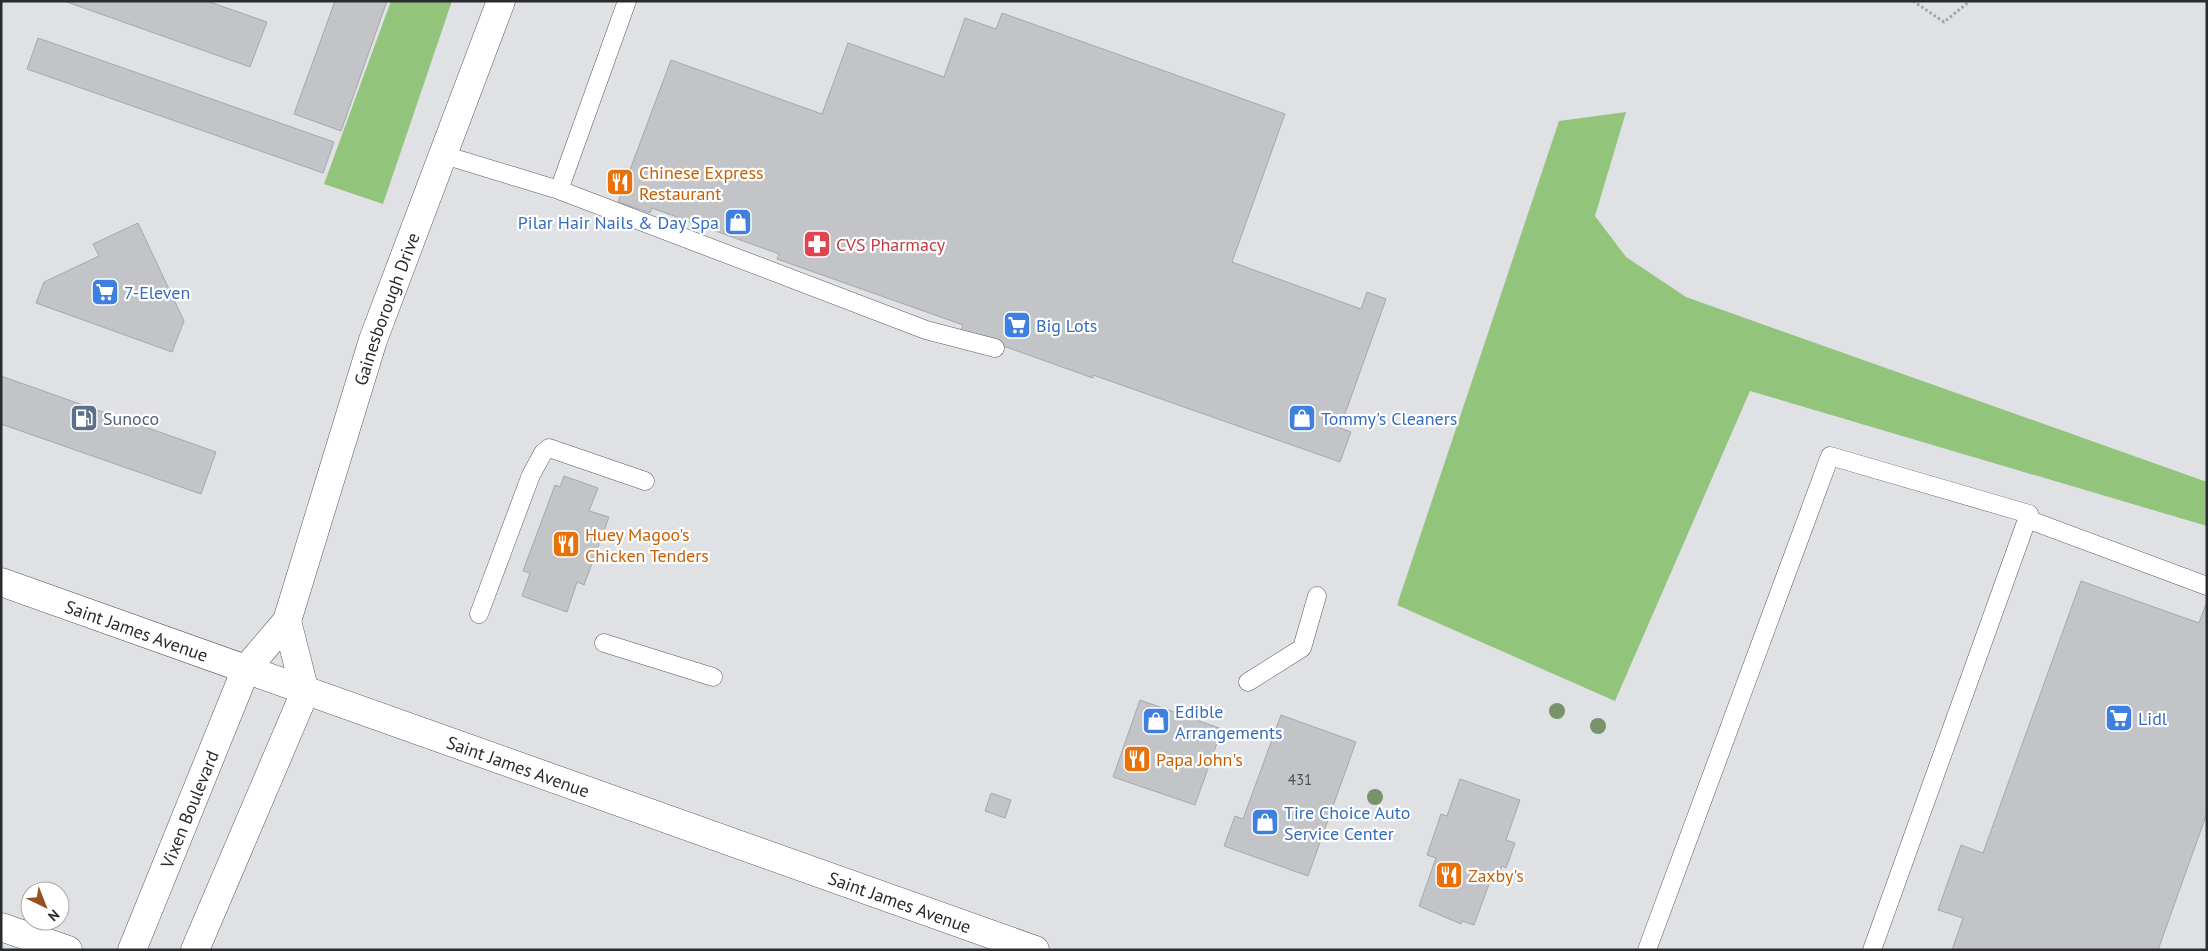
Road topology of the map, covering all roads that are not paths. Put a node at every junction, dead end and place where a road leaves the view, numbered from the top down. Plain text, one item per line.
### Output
1 (501, 1) edge
2 (627, 1) edge
3 (444, 155) junction
4 (559, 190) junction
5 (995, 348) dead end
6 (645, 480) dead end
7 (2027, 519) junction
8 (1, 582) edge
9 (2207, 586) edge
10 (1317, 596) dead end
11 (479, 614) dead end
12 (287, 621) junction
13 (604, 643) dead end
14 (246, 668) junction
15 (714, 677) dead end
16 (1248, 682) dead end
17 (305, 692) junction
18 (1, 927) edge
19 (68, 950) edge
20 (132, 950) edge
21 (195, 950) edge
22 (1036, 950) edge
23 (1647, 950) edge
24 (1872, 950) edge

1 - 3 street, Gainesborough Drive
2 - 4 lane
3 - 4 lane
3 - 12 street, Gainesborough Drive
4 - 5 lane
6 - 11 lane
7 - 9 lane
7 - 23 lane
7 - 24 lane
8 - 14 street, Saint James Avenue
10 - 16 lane
12 - 14 street, Gainesborough Drive
12 - 17 street
13 - 15 lane
14 - 17 street, Saint James Avenue
14 - 20 street, Vixen Boulevard
17 - 21 street
17 - 22 street, Saint James Avenue
18 - 19 street

